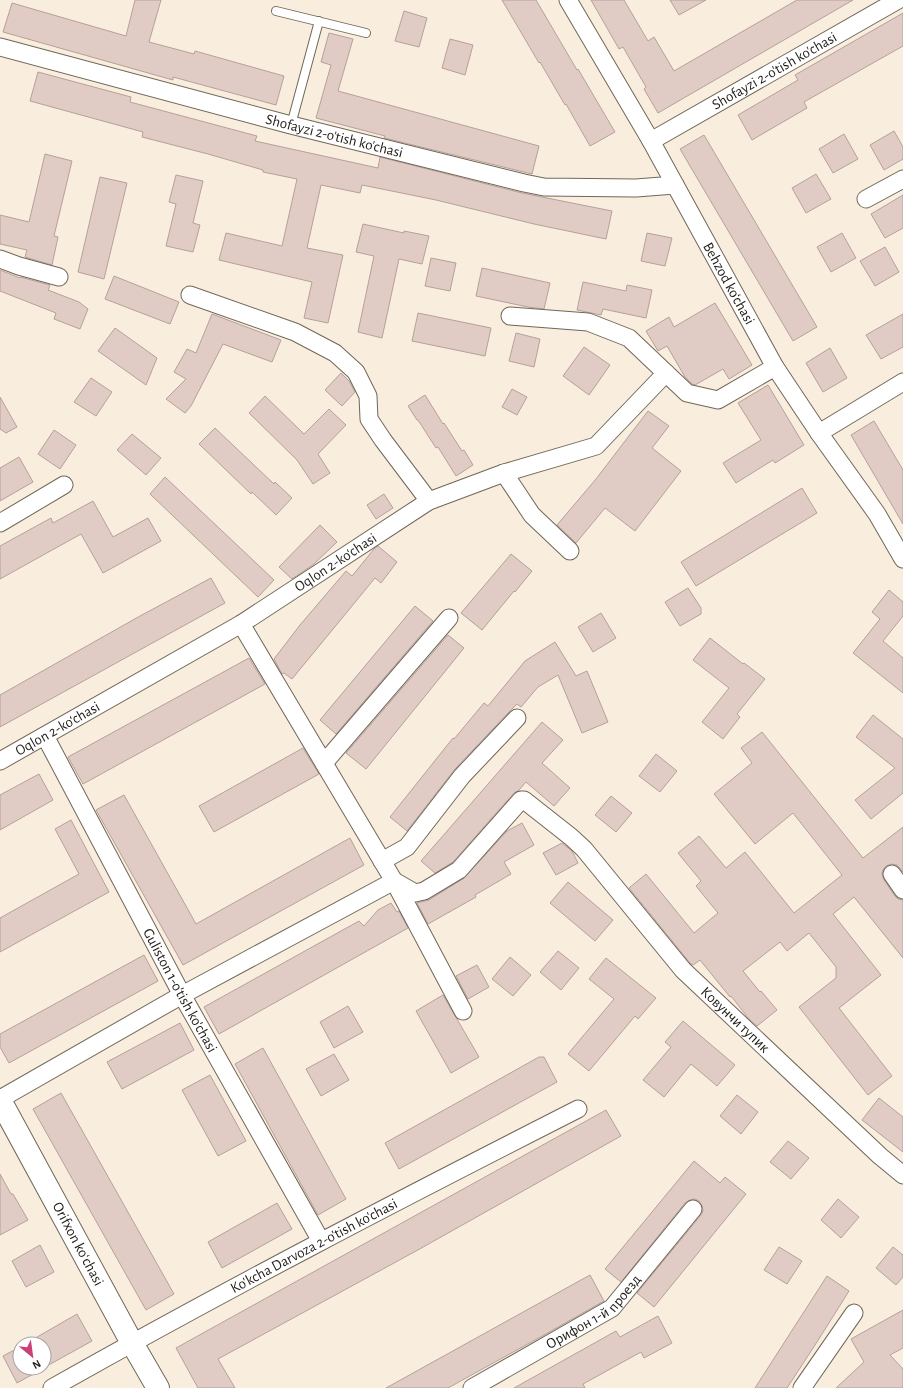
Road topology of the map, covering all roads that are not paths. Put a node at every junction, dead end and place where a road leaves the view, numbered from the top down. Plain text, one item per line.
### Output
1 (568, 0) edge
2 (898, 0) edge
3 (276, 11) dead end
4 (319, 21) junction
5 (366, 33) dead end
6 (0, 47) edge
7 (291, 126) junction
8 (651, 142) junction
9 (903, 179) edge
10 (675, 185) junction
11 (866, 199) dead end
12 (0, 258) edge
13 (59, 277) dead end
14 (190, 295) dead end
15 (510, 316) dead end
16 (775, 367) junction
17 (666, 373) junction
18 (903, 382) edge
19 (819, 433) junction
20 (504, 473) junction
21 (64, 485) dead end
22 (429, 501) junction
23 (0, 523) edge
24 (570, 551) dead end
25 (903, 559) edge
26 (450, 618) dead end
27 (241, 624) junction
28 (517, 718) dead end
29 (45, 736) junction
30 (0, 761) edge
31 (324, 763) junction
32 (382, 861) junction
33 (892, 874) dead end
34 (394, 881) junction
35 (903, 890) edge
36 (182, 995) junction
37 (463, 1011) dead end
38 (0, 1100) edge
39 (578, 1109) dead end
40 (903, 1175) edge
41 (693, 1209) dead end
42 (321, 1241) junction
43 (854, 1313) dead end
44 (132, 1343) junction
45 (52, 1388) edge
46 (158, 1388) edge
47 (472, 1388) edge
48 (802, 1388) edge

1 - 8 street, Behzod ko‘chasi
2 - 8 street, Shofayzi 2-o'tish ko'chasi
3 - 4 lane
4 - 5 lane
4 - 7 lane
6 - 7 street, Shofayzi 2-o'tish ko'chasi
7 - 10 street, Shofayzi 2-o'tish ko'chasi
8 - 10 street, Behzod ko‘chasi
9 - 11 street
10 - 16 street, Behzod ko‘chasi
12 - 13 street
14 - 22 street
15 - 17 street
16 - 17 street
16 - 19 street, Behzod ko‘chasi
17 - 20 street, Oqlon 2-ko‘chasi
18 - 19 street
19 - 25 street, Behzod ko‘chasi
20 - 22 street, Oqlon 2-ko‘chasi
20 - 24 street
21 - 23 street
22 - 27 street, Oqlon 2-ko‘chasi
26 - 31 street
27 - 29 street, Oqlon 2-ko‘chasi
27 - 31 street
28 - 32 street
29 - 30 street, Oqlon 2-ko‘chasi
29 - 36 street, Guliston 1-o'tish ko'chasi
31 - 32 street
32 - 34 street
33 - 35 street
34 - 36 street
34 - 37 street
34 - 40 street, Ковунчи тупик
36 - 38 street
36 - 42 street, Guliston 1-o'tish ko'chasi
38 - 44 street, Orifxon koʻchasi
39 - 42 street, Ko'kcha Darvoza 2-o'tish ko'chasi
41 - 47 street, Орифон 1-й проезд
42 - 44 street, Ko'kcha Darvoza 2-o'tish ko'chasi
43 - 48 street
44 - 45 street, Ko'kcha Darvoza 2-o'tish ko'chasi
44 - 46 street, Orifxon koʻchasi

